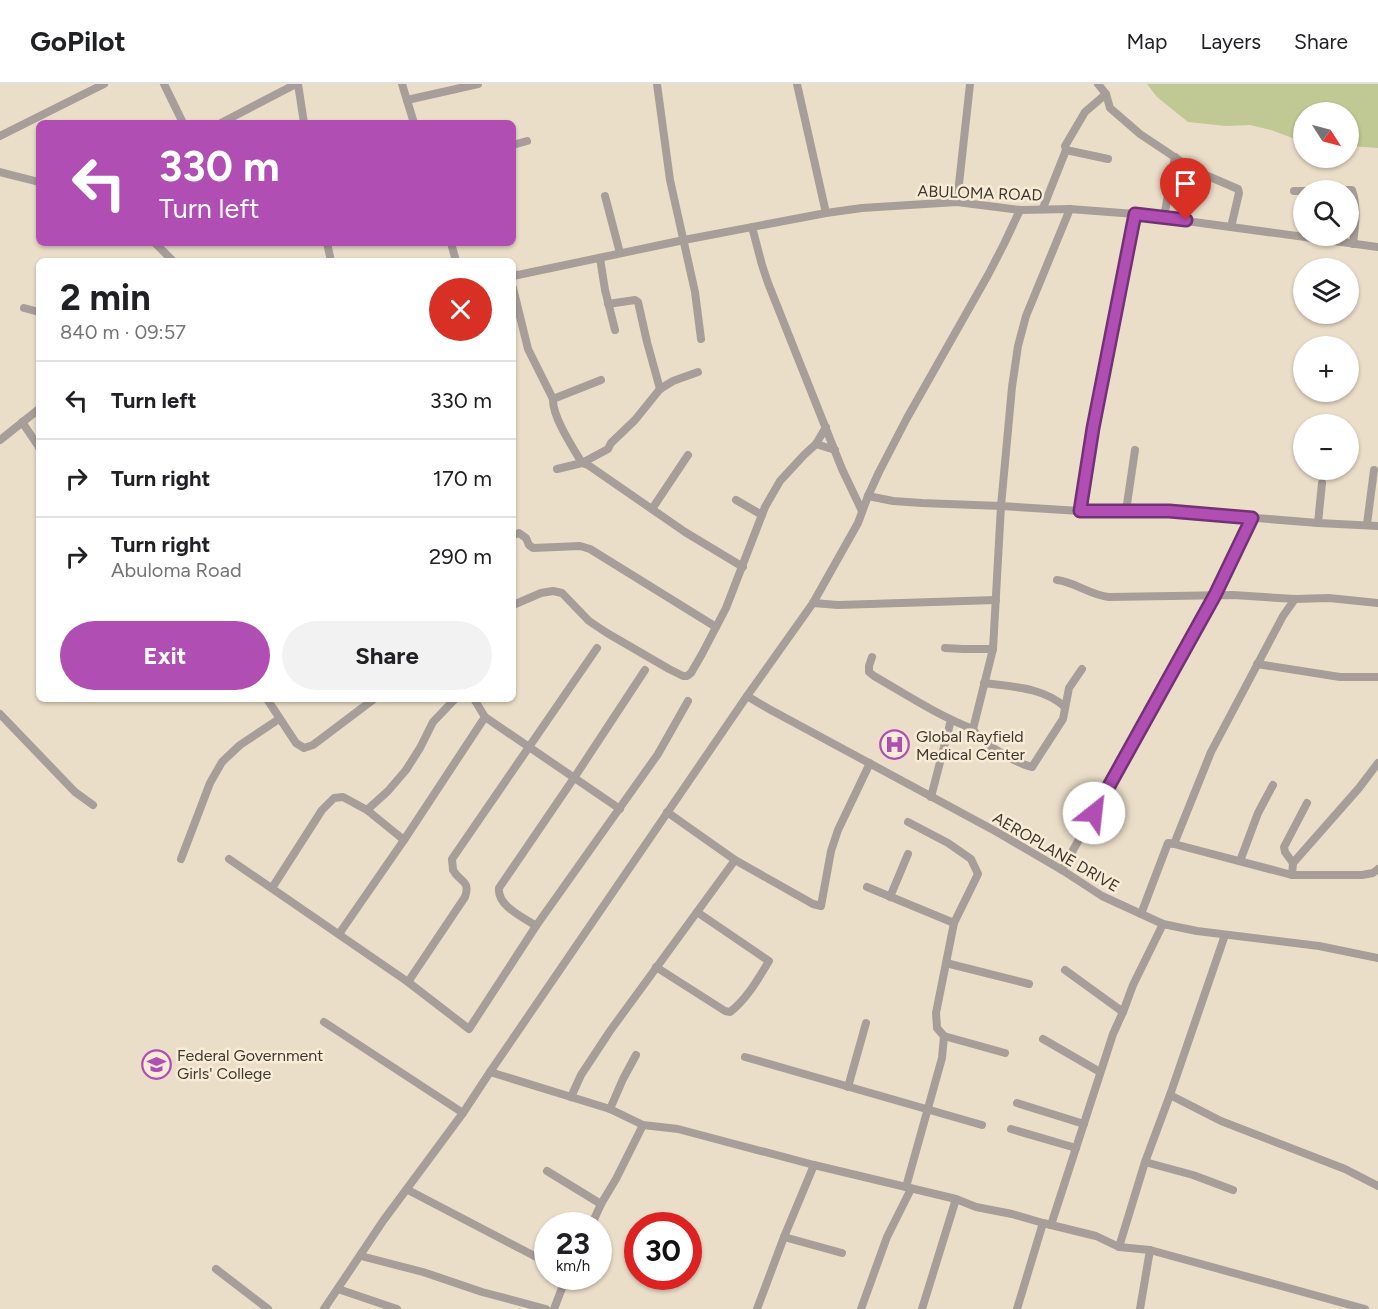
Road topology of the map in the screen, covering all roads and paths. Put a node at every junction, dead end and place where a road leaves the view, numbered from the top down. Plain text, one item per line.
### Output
1 (104, 84) edge
2 (164, 84) edge
3 (297, 84) edge
4 (402, 84) edge
5 (478, 84) edge
6 (657, 84) edge
7 (796, 84) edge
8 (970, 84) edge
9 (1098, 84) edge
10 (1106, 94) junction
11 (407, 100) junction
12 (182, 120) edge
13 (227, 120) edge
14 (303, 120) edge
15 (413, 120) edge
16 (0, 136) edge
17 (527, 141) dead end
18 (516, 144) edge
19 (1066, 150) junction
20 (1175, 157) junction
21 (1108, 159) dead end
22 (0, 172) edge
23 (36, 181) edge
24 (605, 196) dead end
25 (957, 202) junction
26 (1043, 208) junction
27 (1070, 209) junction
28 (1020, 210) junction
29 (826, 213) junction
30 (1135, 214) junction
31 (1164, 217) junction
32 (752, 227) junction
33 (1231, 227) junction
34 (1293, 235) edge
35 (684, 240) junction
36 (1359, 244) edge
37 (158, 246) edge
38 (1378, 247) edge
39 (620, 254) junction
40 (170, 258) edge
41 (600, 258) junction
42 (516, 275) edge
43 (516, 300) edge
44 (608, 304) junction
45 (24, 308) dead end
46 (36, 311) edge
47 (615, 330) dead end
48 (701, 339) dead end
49 (698, 372) dead end
50 (602, 380) dead end
51 (660, 389) junction
52 (553, 399) junction
53 (36, 412) edge
54 (22, 422) junction
55 (826, 427) junction
56 (0, 440) edge
57 (36, 443) edge
58 (816, 444) junction
59 (835, 450) junction
60 (1135, 450) dead end
61 (688, 455) dead end
62 (582, 463) junction
63 (557, 469) dead end
64 (1374, 470) dead end
65 (1322, 483) dead end
66 (868, 496) junction
67 (736, 500) dead end
68 (1001, 506) junction
69 (652, 509) junction
70 (862, 511) junction
71 (1080, 511) junction
72 (1126, 511) junction
73 (762, 515) junction
74 (1252, 518) junction
75 (1318, 523) junction
76 (1367, 525) junction
77 (1378, 526) edge
78 (516, 534) edge
79 (743, 567) junction
80 (1057, 580) dead end
81 (1215, 595) junction
82 (1295, 599) junction
83 (996, 600) junction
84 (813, 603) junction
85 (1378, 603) edge
86 (516, 604) edge
87 (716, 627) junction
88 (597, 648) dead end
89 (945, 648) dead end
90 (993, 649) junction
91 (872, 657) dead end
92 (1257, 664) junction
93 (1082, 669) dead end
94 (645, 670) dead end
95 (1378, 677) edge
96 (984, 684) junction
97 (747, 696) junction
98 (688, 701) dead end
99 (269, 702) edge
100 (370, 702) edge
101 (452, 702) edge
102 (476, 702) edge
103 (1065, 707) junction
104 (0, 714) edge
105 (485, 717) junction
106 (279, 719) junction
107 (951, 720) junction
108 (973, 729) junction
109 (528, 747) junction
110 (870, 763) junction
111 (1378, 763) edge
112 (574, 778) junction
113 (1273, 785) dead end
114 (931, 797) junction
115 (1307, 802) dead end
116 (93, 805) dead end
117 (620, 809) junction
118 (367, 810) junction
119 (667, 812) junction
120 (908, 822) dead end
121 (404, 840) junction
122 (1174, 844) junction
123 (908, 854) dead end
124 (181, 859) dead end
125 (229, 859) dead end
126 (735, 860) junction
127 (1240, 861) junction
128 (1293, 863) junction
129 (1378, 869) edge
130 (1062, 870) junction
131 (1292, 875) junction
132 (867, 887) dead end
133 (272, 888) junction
134 (890, 897) junction
135 (698, 912) junction
136 (1141, 914) junction
137 (954, 922) junction
138 (1163, 924) junction
139 (536, 926) junction
140 (339, 934) junction
141 (1225, 935) junction
142 (1378, 958) edge
143 (946, 963) junction
144 (656, 967) junction
145 (1065, 970) dead end
146 (408, 982) junction
147 (1029, 984) dead end
148 (1123, 1012) junction
149 (324, 1022) dead end
150 (866, 1023) dead end
151 (944, 1036) junction
152 (1043, 1039) dead end
153 (1005, 1053) dead end
154 (636, 1055) dead end
155 (745, 1057) dead end
156 (490, 1072) junction
157 (1100, 1072) junction
158 (848, 1087) junction
159 (1170, 1095) junction
160 (571, 1097) junction
161 (1017, 1103) dead end
162 (610, 1109) junction
163 (927, 1110) junction
164 (463, 1113) junction
165 (1084, 1124) junction
166 (643, 1125) junction
167 (982, 1125) dead end
168 (1011, 1129) dead end
169 (1076, 1148) junction
170 (1145, 1162) junction
171 (814, 1165) junction
172 (547, 1171) dead end
173 (1378, 1186) edge
174 (908, 1188) junction
175 (408, 1190) junction
176 (1233, 1190) dead end
177 (956, 1199) junction
178 (601, 1204) junction
179 (597, 1212) edge
180 (1047, 1224) junction
181 (784, 1237) junction
182 (1119, 1248) junction
183 (1150, 1250) junction
184 (842, 1254) dead end
185 (362, 1256) junction
186 (534, 1256) edge
187 (216, 1269) dead end
188 (338, 1289) junction
189 (561, 1290) edge
190 (268, 1309) edge
191 (324, 1309) edge
192 (397, 1309) edge
193 (546, 1309) edge
194 (554, 1309) edge
195 (757, 1309) edge
196 (861, 1309) edge
197 (922, 1309) edge
198 (1017, 1309) edge
199 (1140, 1309) edge
200 (1365, 1309) edge

1 - 16 street
2 - 12 street
3 - 13 street
3 - 14 street
4 - 11 street
5 - 11 street
6 - 35 street
7 - 29 street
8 - 25 street
9 - 10 street
10 - 19 street
10 - 20 street
11 - 15 street
17 - 18 street
19 - 21 street
19 - 26 street
20 - 31 street
20 - 33 street
22 - 23 street
24 - 39 street
25 - 28 street, ABULOMA ROAD
25 - 29 street, ABULOMA ROAD
26 - 27 street, ABULOMA ROAD
26 - 28 street, ABULOMA ROAD
27 - 30 street, ABULOMA ROAD
27 - 68 street
28 - 66 street
29 - 32 street, ABULOMA ROAD
30 - 31 street, ABULOMA ROAD
30 - 71 street
31 - 33 street, ABULOMA ROAD
32 - 35 street, ABULOMA ROAD
32 - 55 street
33 - 34 street, ABULOMA ROAD
35 - 39 street, ABULOMA ROAD
35 - 48 street
36 - 38 street, ABULOMA ROAD
37 - 40 street
39 - 41 street, ABULOMA ROAD
41 - 42 street, ABULOMA ROAD
41 - 44 street
43 - 52 street
44 - 47 street
44 - 51 street
45 - 46 street
49 - 51 street
50 - 52 street
51 - 62 street
52 - 62 street
53 - 54 street
54 - 56 street
54 - 57 street
55 - 58 street
55 - 59 street
58 - 59 street
58 - 73 street
59 - 70 street
60 - 72 street
61 - 69 street
62 - 63 street
62 - 69 street
64 - 76 street
65 - 75 street
66 - 68 street
66 - 70 street
67 - 73 street
68 - 71 street
68 - 83 street
69 - 79 street
70 - 84 street
71 - 72 street
72 - 74 street
73 - 79 street
74 - 75 street
74 - 81 street
75 - 76 street
76 - 77 street
78 - 87 street
79 - 87 street
80 - 81 street
81 - 82 street
81 - 130 street
82 - 85 street
82 - 92 street
83 - 84 street
83 - 90 street
84 - 97 street
86 - 87 street
88 - 109 street
89 - 90 street
90 - 96 street
91 - 107 street
92 - 95 street
92 - 122 street
93 - 103 street
94 - 112 street
96 - 103 street
96 - 108 street
97 - 110 street, AEROPLANE DRIVE
97 - 119 street
98 - 117 street
99 - 106 street
100 - 106 street
101 - 118 street
102 - 105 street
103 - 108 street
104 - 116 street
105 - 109 street
105 - 121 street
106 - 124 street
107 - 108 street
107 - 114 street
109 - 112 street
109 - 146 street
110 - 114 street, AEROPLANE DRIVE
110 - 126 street
111 - 128 street
112 - 117 street
112 - 139 street
113 - 127 street
114 - 130 street, AEROPLANE DRIVE
115 - 128 street
117 - 139 street
118 - 121 street
118 - 133 street
119 - 126 street
119 - 156 street
120 - 137 street
121 - 140 street
122 - 127 street
122 - 136 street
123 - 134 street
125 - 133 street
126 - 135 street
127 - 131 street
128 - 131 street
129 - 131 street
130 - 136 street, AEROPLANE DRIVE
132 - 134 street
133 - 140 street
134 - 137 street
135 - 144 street
135 - 144 street
136 - 138 street, AEROPLANE DRIVE
137 - 143 street
138 - 141 street, AEROPLANE DRIVE
138 - 148 street
139 - 146 street
140 - 146 street
141 - 142 street, AEROPLANE DRIVE
141 - 159 street
143 - 147 street
143 - 151 street
144 - 160 street
145 - 148 street
148 - 157 street
149 - 164 street
150 - 158 street
151 - 153 street
151 - 163 street
152 - 157 street
154 - 162 street
155 - 158 street
156 - 160 street
156 - 164 street
157 - 165 street
158 - 163 street
159 - 170 street
159 - 173 street
160 - 162 street
161 - 165 street
162 - 166 street
163 - 167 street
163 - 174 street
164 - 175 street
165 - 169 street
166 - 171 street
166 - 178 street
168 - 169 street
169 - 180 street
170 - 176 street
170 - 182 street
171 - 174 street
171 - 181 street
172 - 178 street
174 - 177 street
174 - 196 street
175 - 185 street
175 - 186 street
177 - 180 street
177 - 197 street
178 - 179 street
180 - 182 street
180 - 198 street
181 - 184 street
181 - 195 street
182 - 183 street
183 - 199 street
183 - 200 street
185 - 188 street
185 - 193 street
187 - 190 street
188 - 191 street
188 - 192 street
189 - 194 street

